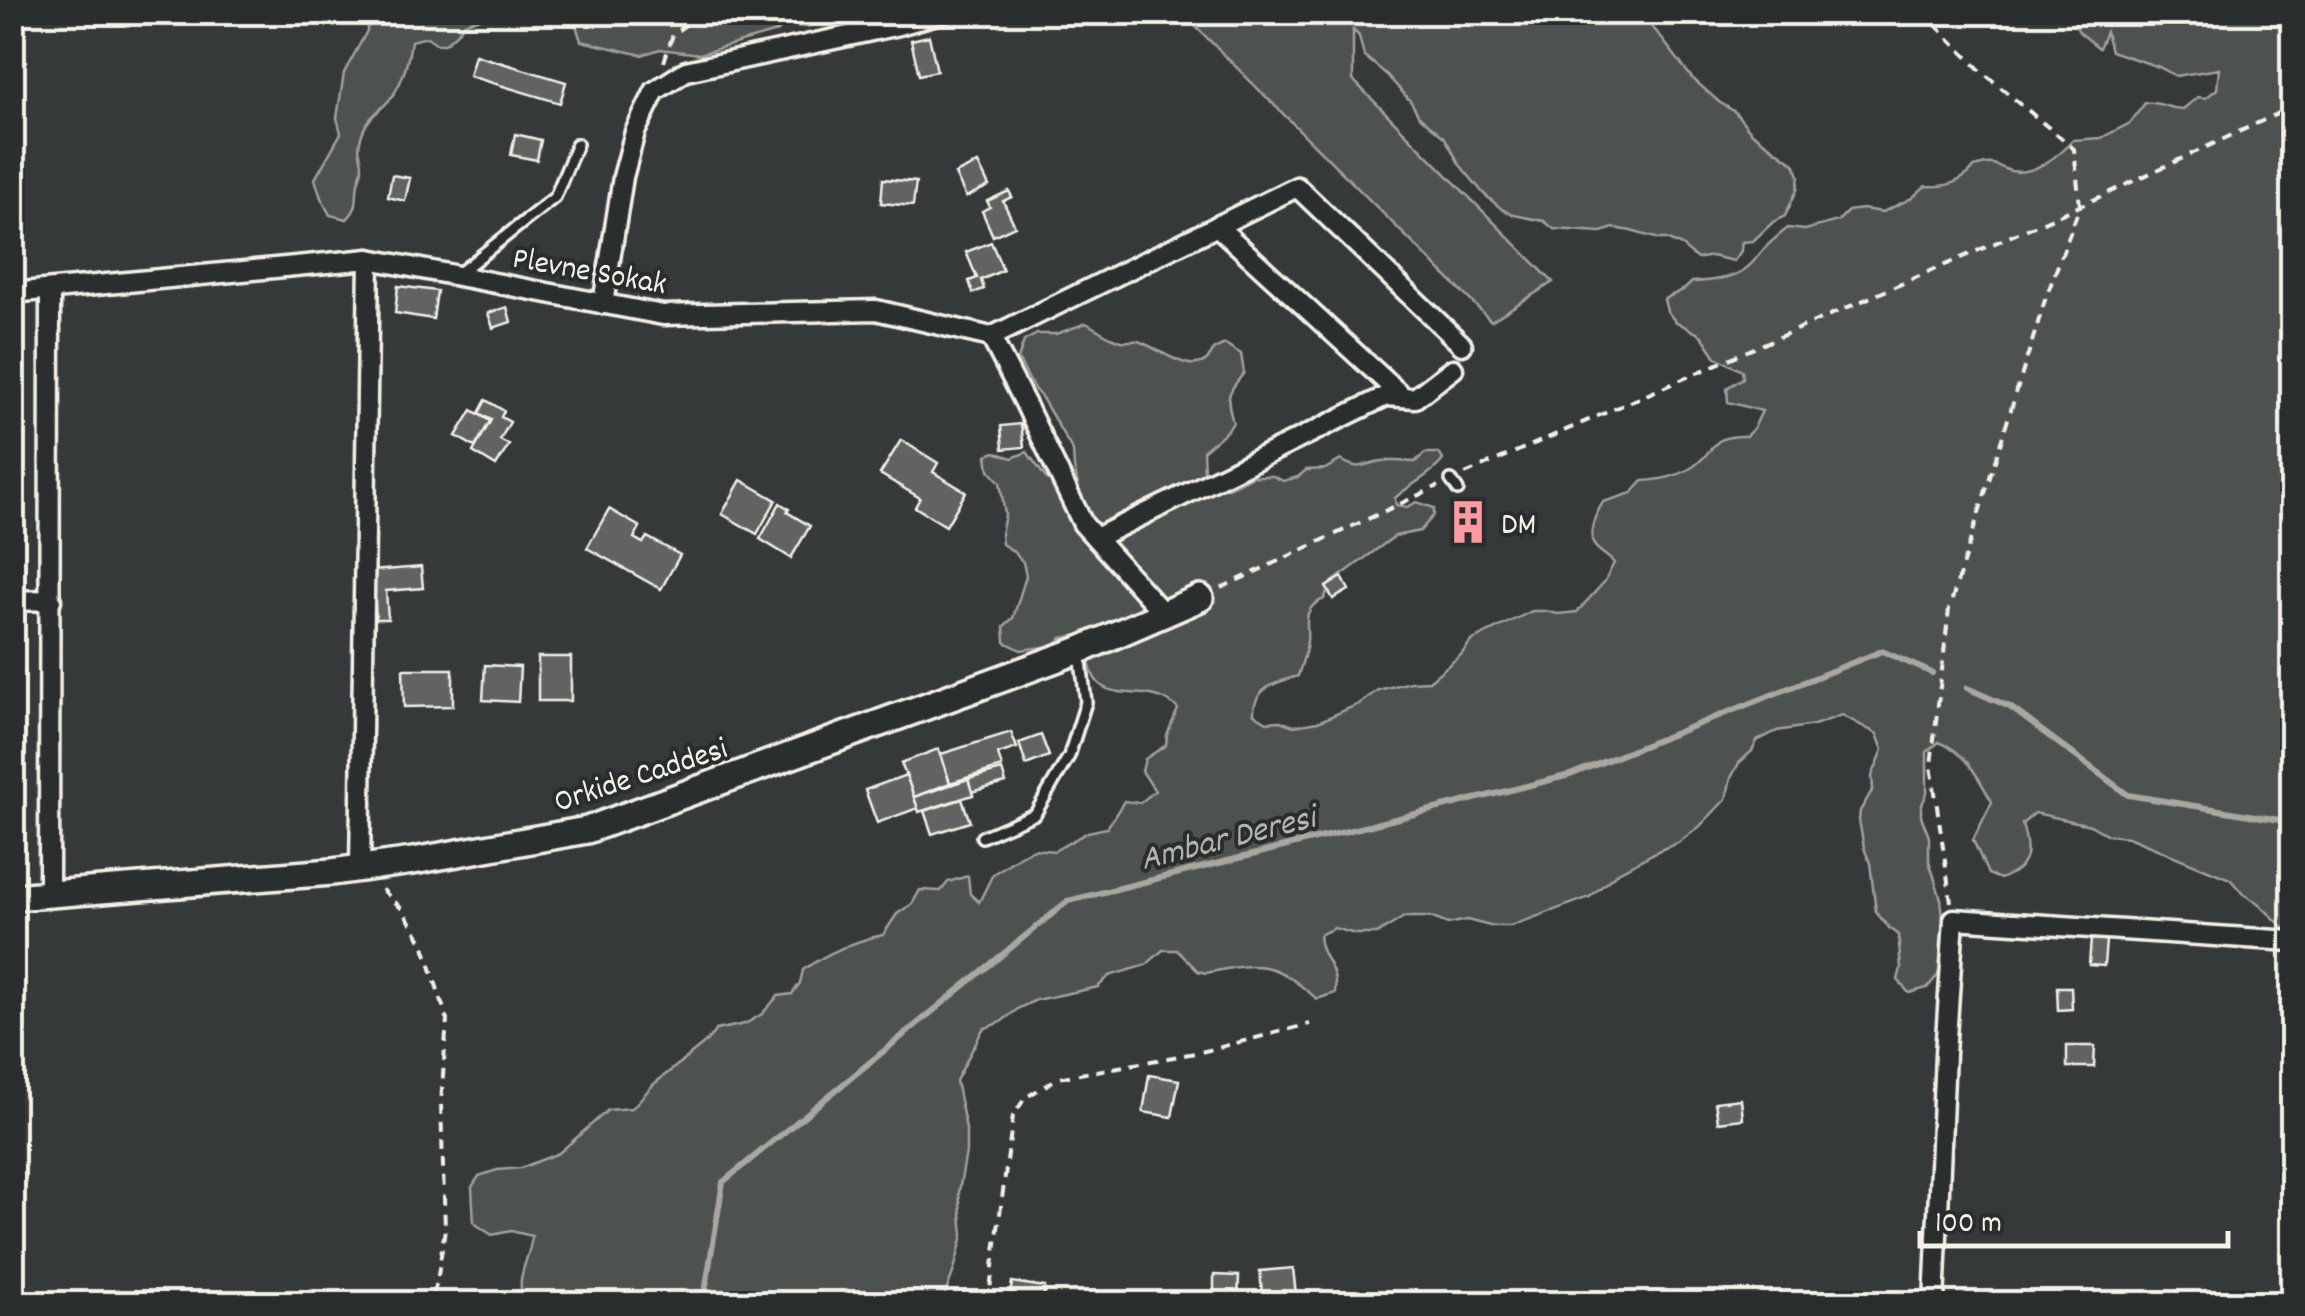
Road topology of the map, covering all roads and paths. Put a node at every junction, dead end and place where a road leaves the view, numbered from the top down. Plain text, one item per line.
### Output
1 (703, 12) edge
2 (944, 12) edge
3 (1923, 12) edge
4 (655, 91) junction
5 (2292, 107) edge
6 (576, 144) dead end
7 (2080, 206) junction
8 (1217, 226) junction
9 (369, 259) junction
10 (456, 276) junction
11 (50, 291) junction
12 (12, 293) edge
13 (603, 304) junction
14 (991, 337) junction
15 (1462, 345) dead end
16 (1453, 369) dead end
17 (1403, 397) junction
18 (1451, 480) junction
19 (1458, 490) dead end
20 (1096, 538) junction
21 (1200, 598) joint
22 (51, 600) junction
23 (12, 601) edge
24 (1164, 614) junction
25 (1080, 650) junction
26 (982, 837) dead end
27 (360, 868) junction
28 (49, 895) junction
29 (12, 897) edge
30 (1954, 920) junction
31 (2292, 941) edge
32 (1310, 1024) dead end
33 (430, 1304) edge
34 (988, 1304) edge
35 (1934, 1304) edge

1 - 4 path
2 - 4 street
3 - 7 path
4 - 13 street
5 - 7 path
6 - 10 lane
7 - 18 path
7 - 30 path
8 - 14 street
8 - 15 street
8 - 17 street
9 - 10 street, Plevne Sokak
9 - 11 street, Plevne Sokak
9 - 27 street
10 - 13 street, Plevne Sokak
11 - 12 street, Plevne Sokak
11 - 22 street
13 - 14 street, Plevne Sokak
14 - 20 street
16 - 17 street
17 - 20 street
18 - 19 lane
18 - 21 path
20 - 24 street
21 - 24 street, Orkide Caddesi
22 - 23 street
22 - 28 street
24 - 25 street, Orkide Caddesi
25 - 26 lane
25 - 27 street, Orkide Caddesi
27 - 28 street, Orkide Caddesi
27 - 33 path
28 - 29 street, Orkide Caddesi
30 - 31 street
30 - 35 street
32 - 34 path

